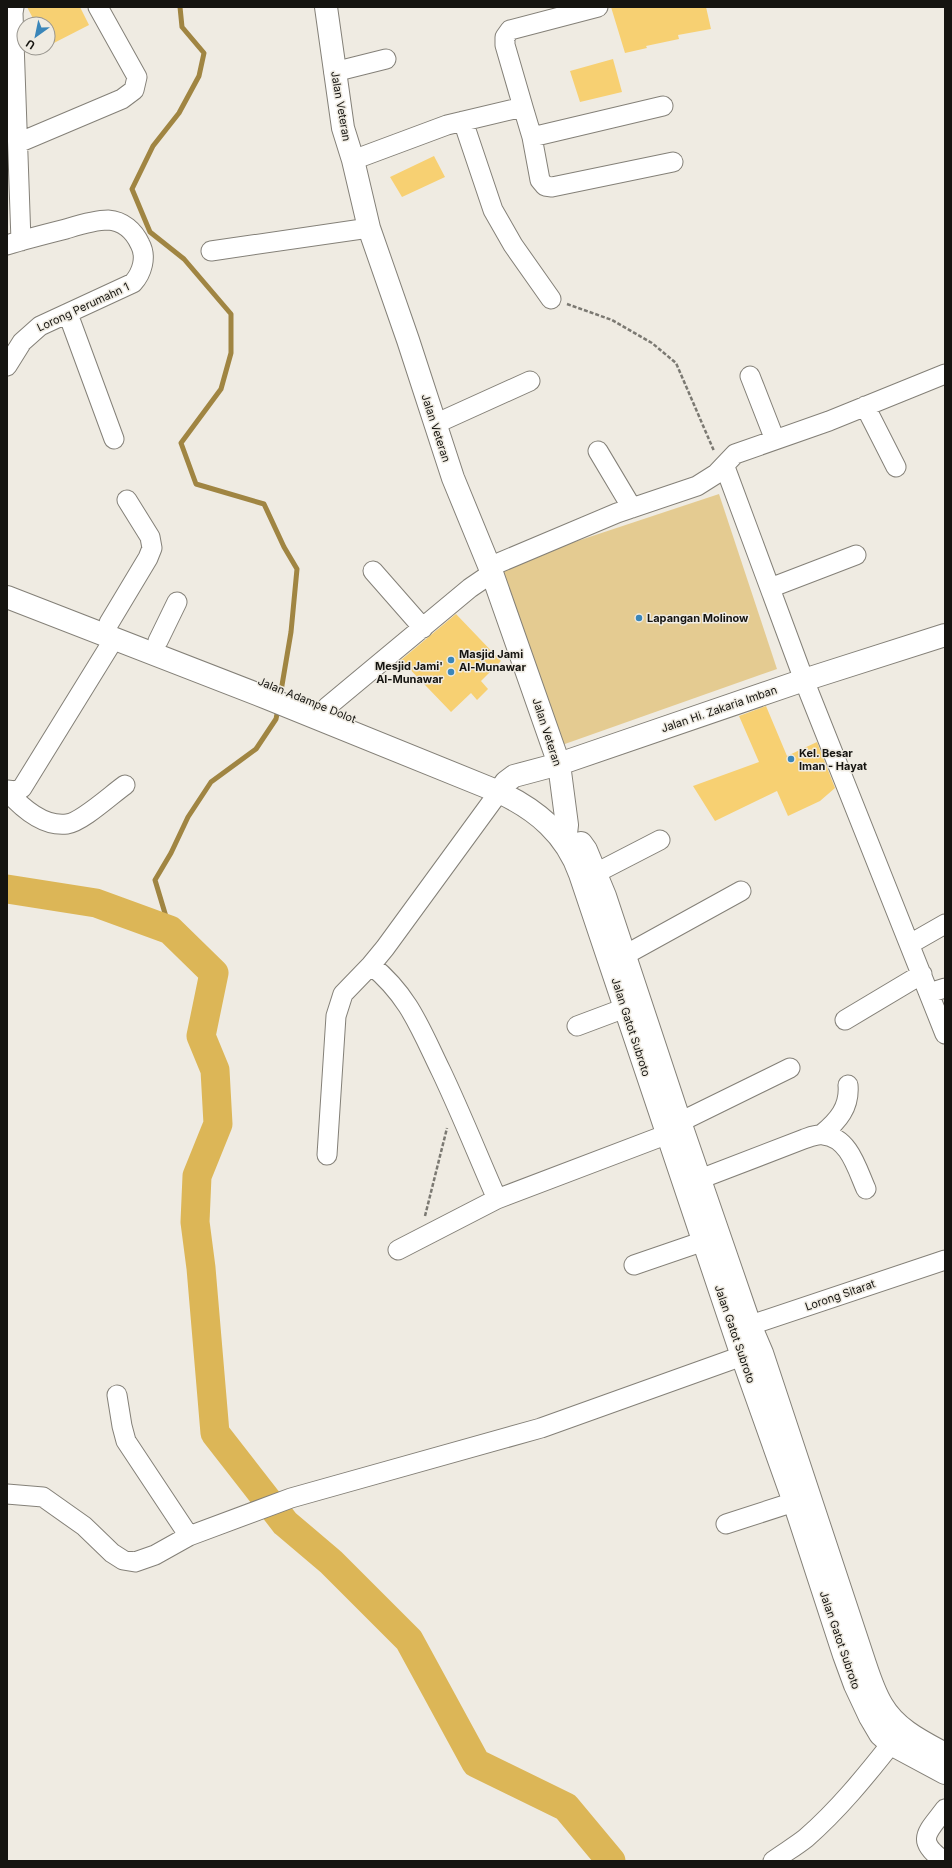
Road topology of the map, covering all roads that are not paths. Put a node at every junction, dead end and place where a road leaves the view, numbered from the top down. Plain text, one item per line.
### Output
1 (14, 7) edge
2 (98, 7) edge
3 (326, 7) edge
4 (598, 7) edge
5 (386, 59) dead end
6 (334, 72) junction
7 (663, 106) dead end
8 (523, 107) junction
9 (463, 121) junction
10 (532, 137) junction
11 (18, 143) junction
12 (353, 160) junction
13 (673, 162) dead end
14 (369, 228) junction
15 (14, 243) edge
16 (211, 251) dead end
17 (551, 299) road end
18 (68, 314) junction
19 (7, 366) edge
20 (945, 374) edge
21 (750, 376) dead end
22 (530, 381) dead end
23 (865, 406) junction
24 (435, 424) junction
25 (114, 438) dead end
26 (775, 440) junction
27 (598, 451) dead end
28 (725, 466) junction
29 (896, 467) dead end
30 (127, 500) dead end
31 (632, 508) junction
32 (856, 556) dead end
33 (490, 570) junction
34 (373, 571) dead end
35 (770, 588) junction
36 (8, 595) edge
37 (177, 602) dead end
38 (423, 628) junction
39 (112, 631) junction
40 (945, 635) edge
41 (158, 642) junction
42 (804, 680) junction
43 (270, 692) junction
44 (297, 702) junction
45 (327, 707) junction
46 (559, 764) junction
47 (125, 785) dead end
48 (503, 787) junction
49 (7, 791) edge
50 (660, 840) dead end
51 (573, 844) junction
52 (596, 873) junction
53 (741, 892) dead end
54 (945, 924) edge
55 (609, 935) junction
56 (910, 944) junction
57 (624, 955) junction
58 (371, 965) junction
59 (922, 974) junction
60 (937, 991) edge
61 (625, 1008) junction
62 (845, 1020) dead end
63 (577, 1026) dead end
64 (945, 1034) edge
65 (790, 1068) dead end
66 (848, 1085) dead end
67 (674, 1128) junction
68 (822, 1134) junction
69 (327, 1155) dead end
70 (700, 1179) junction
71 (866, 1189) dead end
72 (497, 1199) junction
73 (704, 1241) junction
74 (398, 1250) dead end
75 (945, 1260) edge
76 (634, 1265) dead end
77 (742, 1328) junction
78 (742, 1356) junction
79 (117, 1395) dead end
80 (7, 1494) edge
81 (794, 1502) junction
82 (726, 1524) dead end
83 (189, 1536) junction
84 (854, 1658) junction
85 (885, 1752) junction
86 (945, 1754) edge
87 (945, 1773) edge
88 (945, 1809) edge
89 (773, 1861) edge
90 (944, 1861) edge

1 - 11 street
2 - 11 street
3 - 6 main road, Jalan Veteran
4 - 8 street
5 - 6 street
6 - 12 main road, Jalan Veteran
7 - 10 street
8 - 9 street
8 - 10 street
9 - 12 street
9 - 17 street
10 - 13 street
11 - 15 street
12 - 14 main road, Jalan Veteran
14 - 16 street
14 - 24 main road, Jalan Veteran
15 - 18 street, Lorong Perumahn 1
18 - 19 street, Lorong Perumahn 1
18 - 25 street
20 - 23 street
21 - 26 street
22 - 24 street
23 - 26 street
23 - 29 street
24 - 33 main road, Jalan Veteran
26 - 28 street
27 - 31 street
28 - 31 street
28 - 35 street
30 - 39 street
31 - 33 street
32 - 35 street
33 - 38 street
33 - 46 main road, Jalan Veteran
34 - 38 street
35 - 42 street
36 - 39 main road, Jalan Adampe Dolot
37 - 41 street
38 - 45 street
39 - 41 main road, Jalan Adampe Dolot
39 - 43 main road, Jalan Adampe Dolot
39 - 49 street
40 - 42 main road, Jalan Hi. Zakaria Imban
41 - 43 main road, Jalan Adampe Dolot
42 - 46 main road, Jalan Hi. Zakaria Imban
42 - 56 street
43 - 44 main road, Jalan Adampe Dolot
44 - 45 main road, Jalan Adampe Dolot
44 - 48 main road, Jalan Adampe Dolot
45 - 48 main road, Jalan Adampe Dolot
46 - 48 main road, Jalan Hi. Zakaria Imban
46 - 51 main road, Jalan Veteran
47 - 49 street
48 - 51 main road, Jalan Adampe Dolot
48 - 58 street
50 - 52 street
51 - 52 main road, Jalan Gatot Subroto
51 - 55 main road, Jalan Gatot Subroto
52 - 55 main road, Jalan Gatot Subroto
53 - 57 street
54 - 56 street
55 - 57 main road, Jalan Gatot Subroto
55 - 61 main road, Jalan Gatot Subroto
56 - 59 street
57 - 67 main road, Jalan Gatot Subroto
58 - 69 street
58 - 72 street
59 - 60 street
59 - 62 street
60 - 64 street
61 - 63 street
61 - 67 main road, Jalan Gatot Subroto
65 - 67 street
66 - 68 street
67 - 70 main road, Jalan Gatot Subroto
67 - 72 street
67 - 73 main road, Jalan Gatot Subroto
68 - 70 street
68 - 71 street
70 - 77 main road, Jalan Gatot Subroto
72 - 74 street
73 - 76 street
73 - 77 main road, Jalan Gatot Subroto
75 - 77 street, Lorong Sitarat
77 - 78 main road, Jalan Gatot Subroto
77 - 84 main road, Jalan Gatot Subroto
78 - 81 main road, Jalan Gatot Subroto
78 - 83 street
79 - 83 street
80 - 83 street
81 - 82 street
81 - 84 main road, Jalan Gatot Subroto
84 - 85 main road, Jalan Gatot Subroto
84 - 86 main road, Jalan Gatot Subroto
85 - 87 main road, Jalan Gatot Subroto
85 - 89 street
88 - 90 street

